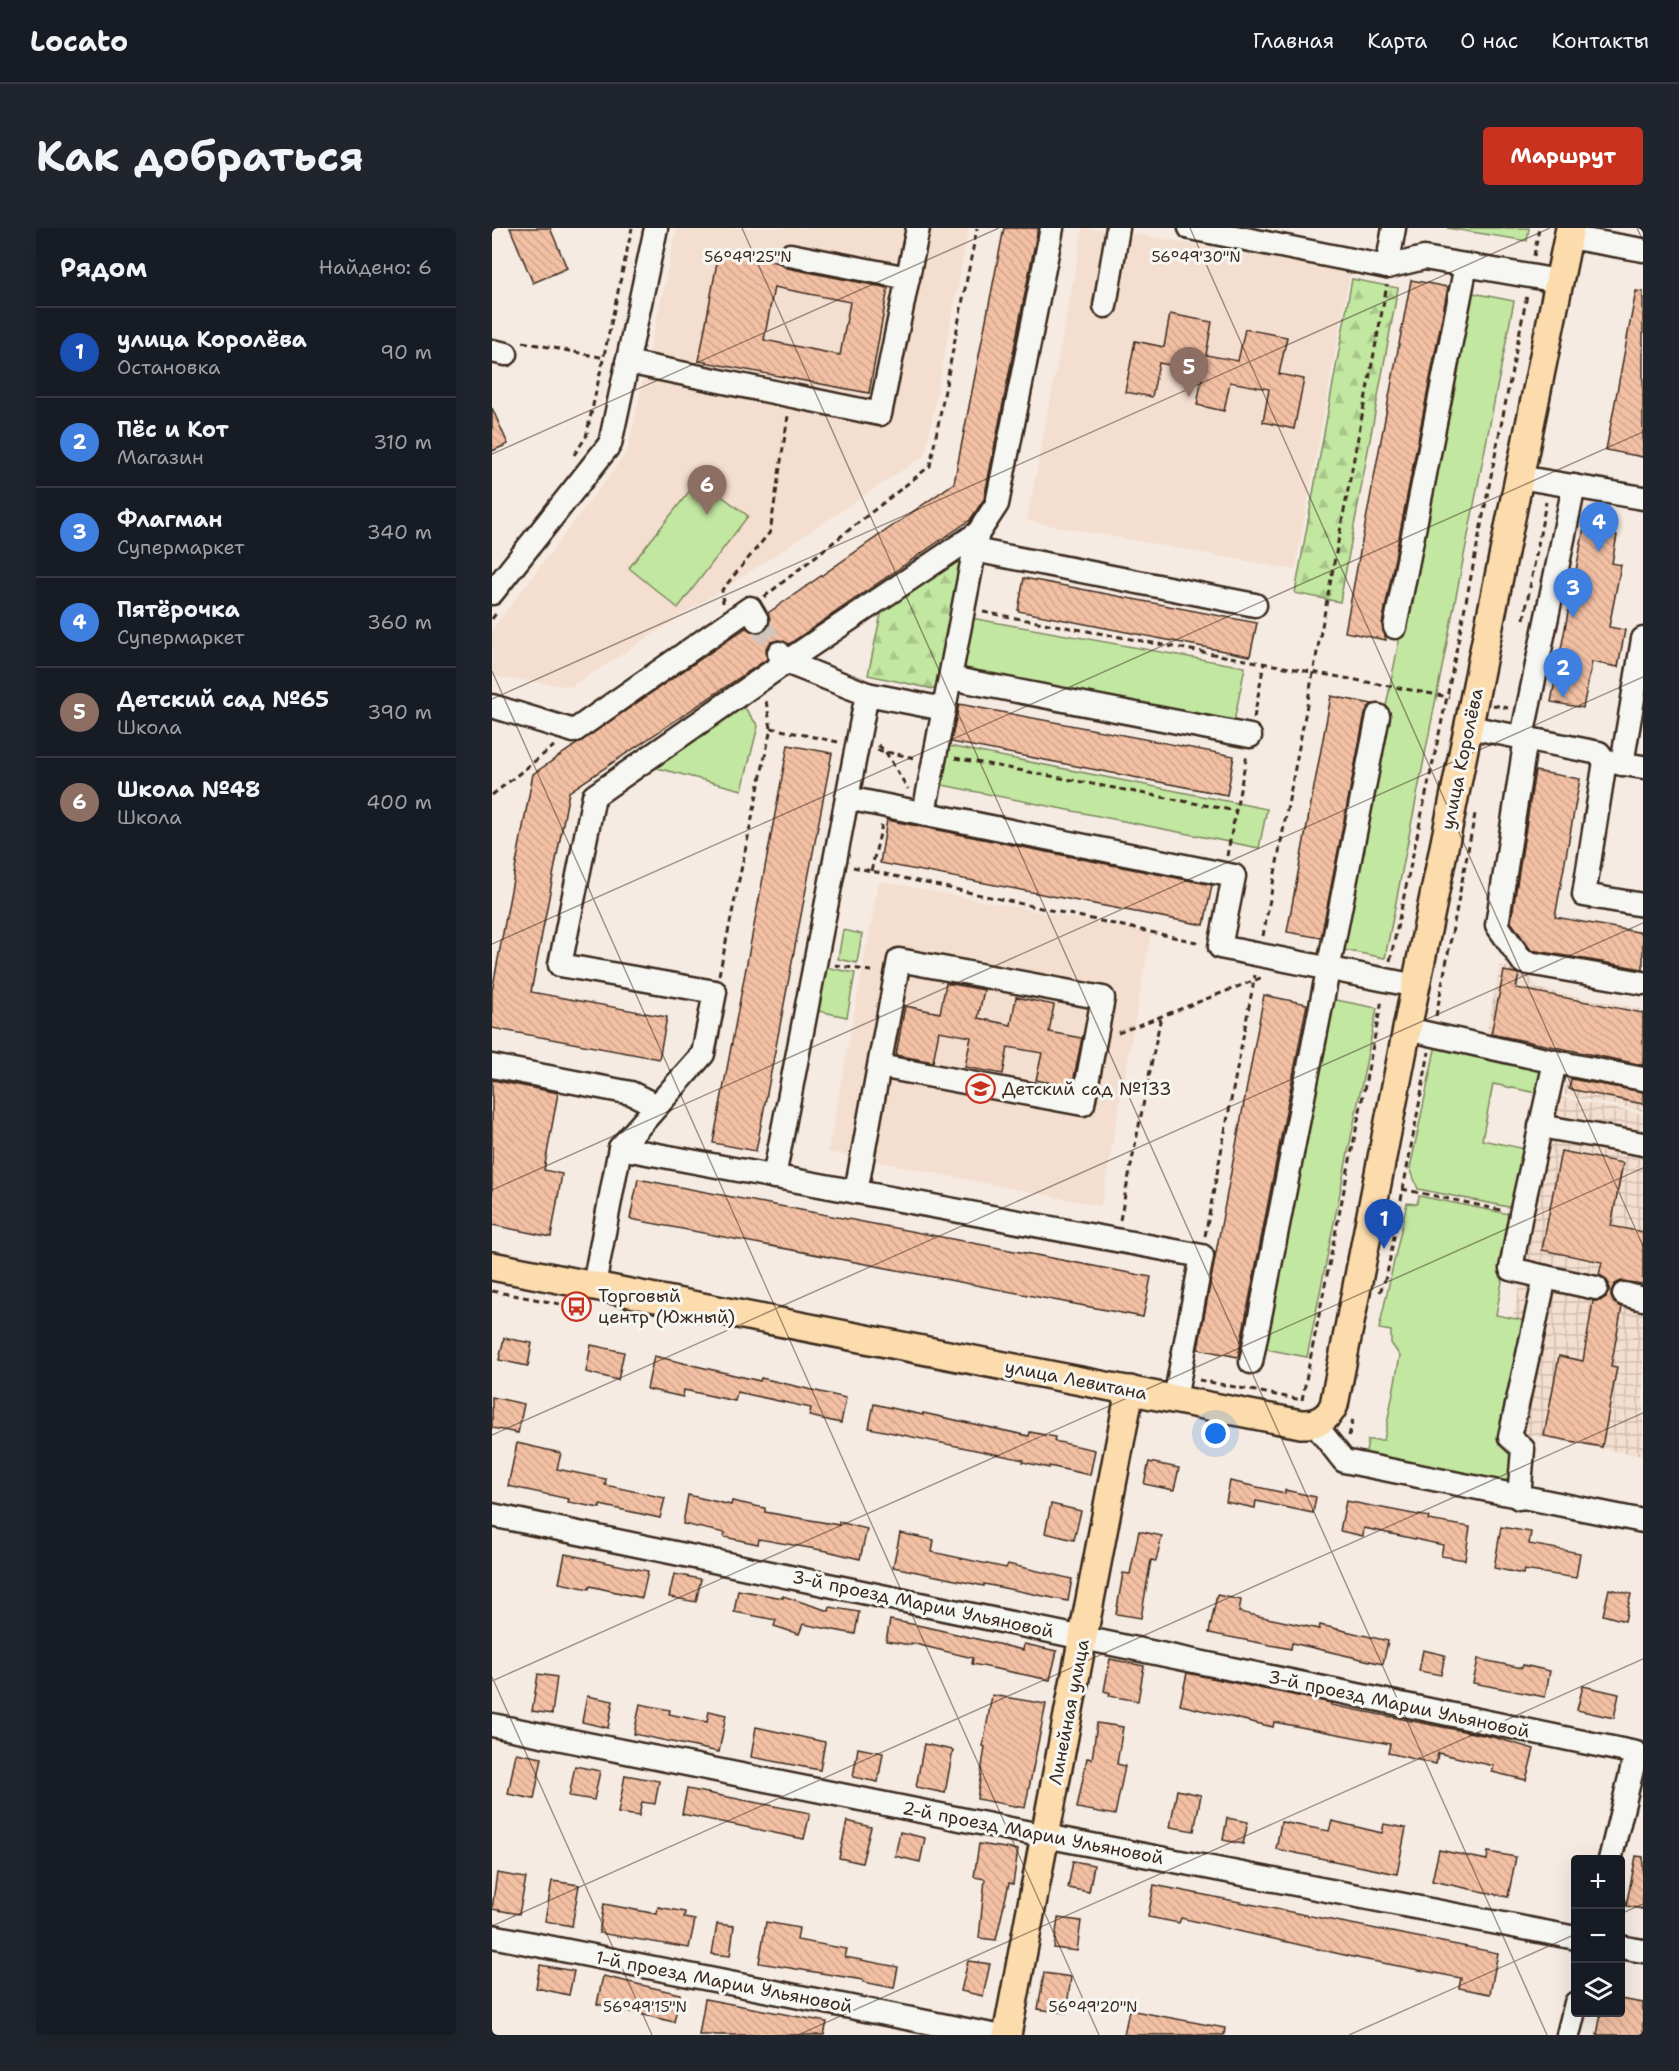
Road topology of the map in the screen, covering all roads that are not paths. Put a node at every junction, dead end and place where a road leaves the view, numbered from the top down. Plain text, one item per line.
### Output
1 (656, 228) edge
2 (918, 228) edge
3 (1052, 228) edge
4 (1118, 228) edge
5 (1395, 228) edge
6 (1197, 229) edge
7 (1569, 232) edge
8 (1643, 250) edge
9 (790, 255) dead end
10 (1466, 265) junction
11 (1389, 266) junction
12 (908, 278) junction
13 (1559, 281) junction
14 (1105, 306) dead end
15 (627, 362) junction
16 (1519, 477) junction
17 (1574, 486) junction
18 (1643, 498) edge
19 (976, 542) junction
20 (492, 593) edge
21 (1256, 605) dead end
22 (754, 614) road end
23 (1395, 627) dead end
24 (1643, 639) edge
25 (782, 657) junction
26 (950, 678) junction
27 (867, 694) junction
28 (492, 706) edge
29 (944, 710) junction
30 (1378, 716) dead end
31 (1482, 716) junction
32 (1250, 736) road end
33 (1524, 738) junction
34 (1623, 764) edge
35 (847, 798) junction
36 (924, 813) junction
37 (1643, 905) edge
38 (1329, 969) junction
39 (1643, 983) edge
40 (1416, 986) junction
41 (1420, 1032) junction
42 (1555, 1062) junction
43 (492, 1065) edge
44 (879, 1066) junction
45 (1643, 1079) edge
46 (657, 1106) junction
47 (1540, 1126) junction
48 (1643, 1144) edge
49 (620, 1148) junction
50 (774, 1177) junction
51 (856, 1192) junction
52 (492, 1266) edge
53 (1545, 1277) junction
54 (1596, 1288) dead end
55 (593, 1298) junction
56 (1251, 1362) dead end
57 (1178, 1387) junction
58 (1130, 1390) junction
59 (1314, 1423) junction
60 (1519, 1498) junction
61 (492, 1515) edge
62 (1643, 1521) edge
63 (1083, 1638) junction
64 (492, 1725) edge
65 (1045, 1836) junction
66 (1611, 1855) edge
67 (492, 1936) edge
68 (1571, 1937) edge
69 (1625, 1948) edge
70 (1643, 1951) edge
71 (1572, 2017) edge
72 (992, 2035) edge
73 (1008, 2035) edge
74 (1568, 2035) edge

1 - 15 street
2 - 12 street
3 - 19 street
4 - 14 street
5 - 11 street
6 - 11 street
7 - 8 street
7 - 13 main road, улица Королёва
9 - 12 street
10 - 11 street
10 - 13 street
10 - 23 street
12 - 15 street
13 - 16 main road, улица Королёва
15 - 20 street
16 - 17 street
16 - 31 main road, улица Королёва
17 - 18 street
17 - 33 street
19 - 21 street
19 - 25 street
19 - 26 street
22 - 28 street
24 - 34 street
25 - 27 street
25 - 46 street
26 - 29 street
26 - 32 street
27 - 29 street
27 - 35 street
29 - 36 street
30 - 38 street
31 - 33 street
31 - 40 main road, улица Королёва
33 - 34 street
33 - 39 street
34 - 37 street
35 - 36 street
35 - 50 street
36 - 38 street
38 - 40 street
38 - 56 street
40 - 41 main road, улица Королёва
41 - 42 street
41 - 59 main road, улица Королёва
42 - 45 street
42 - 47 street
43 - 46 street
44 - 44 street
44 - 51 street
46 - 49 street
47 - 48 street
47 - 53 street
49 - 50 street
49 - 55 street
50 - 51 street
51 - 57 street
52 - 55 main road, улица Левитана
53 - 54 street
53 - 60 street
55 - 58 main road, улица Левитана
57 - 58 main road, улица Левитана
57 - 59 main road, улица Левитана
58 - 63 main road, Линейная улица
59 - 60 street
60 - 62 street
61 - 63 street, 3-й проезд Марии Ульяновой
63 - 65 main road, Линейная улица
63 - 66 street, 3-й проезд Марии Ульяновой
64 - 65 street, 2-й проезд Марии Ульяновой
65 - 68 street, 2-й проезд Марии Ульяновой
65 - 73 main road, Линейная улица
67 - 72 street, 1-й проезд Марии Ульяновой
69 - 70 street
71 - 74 street

